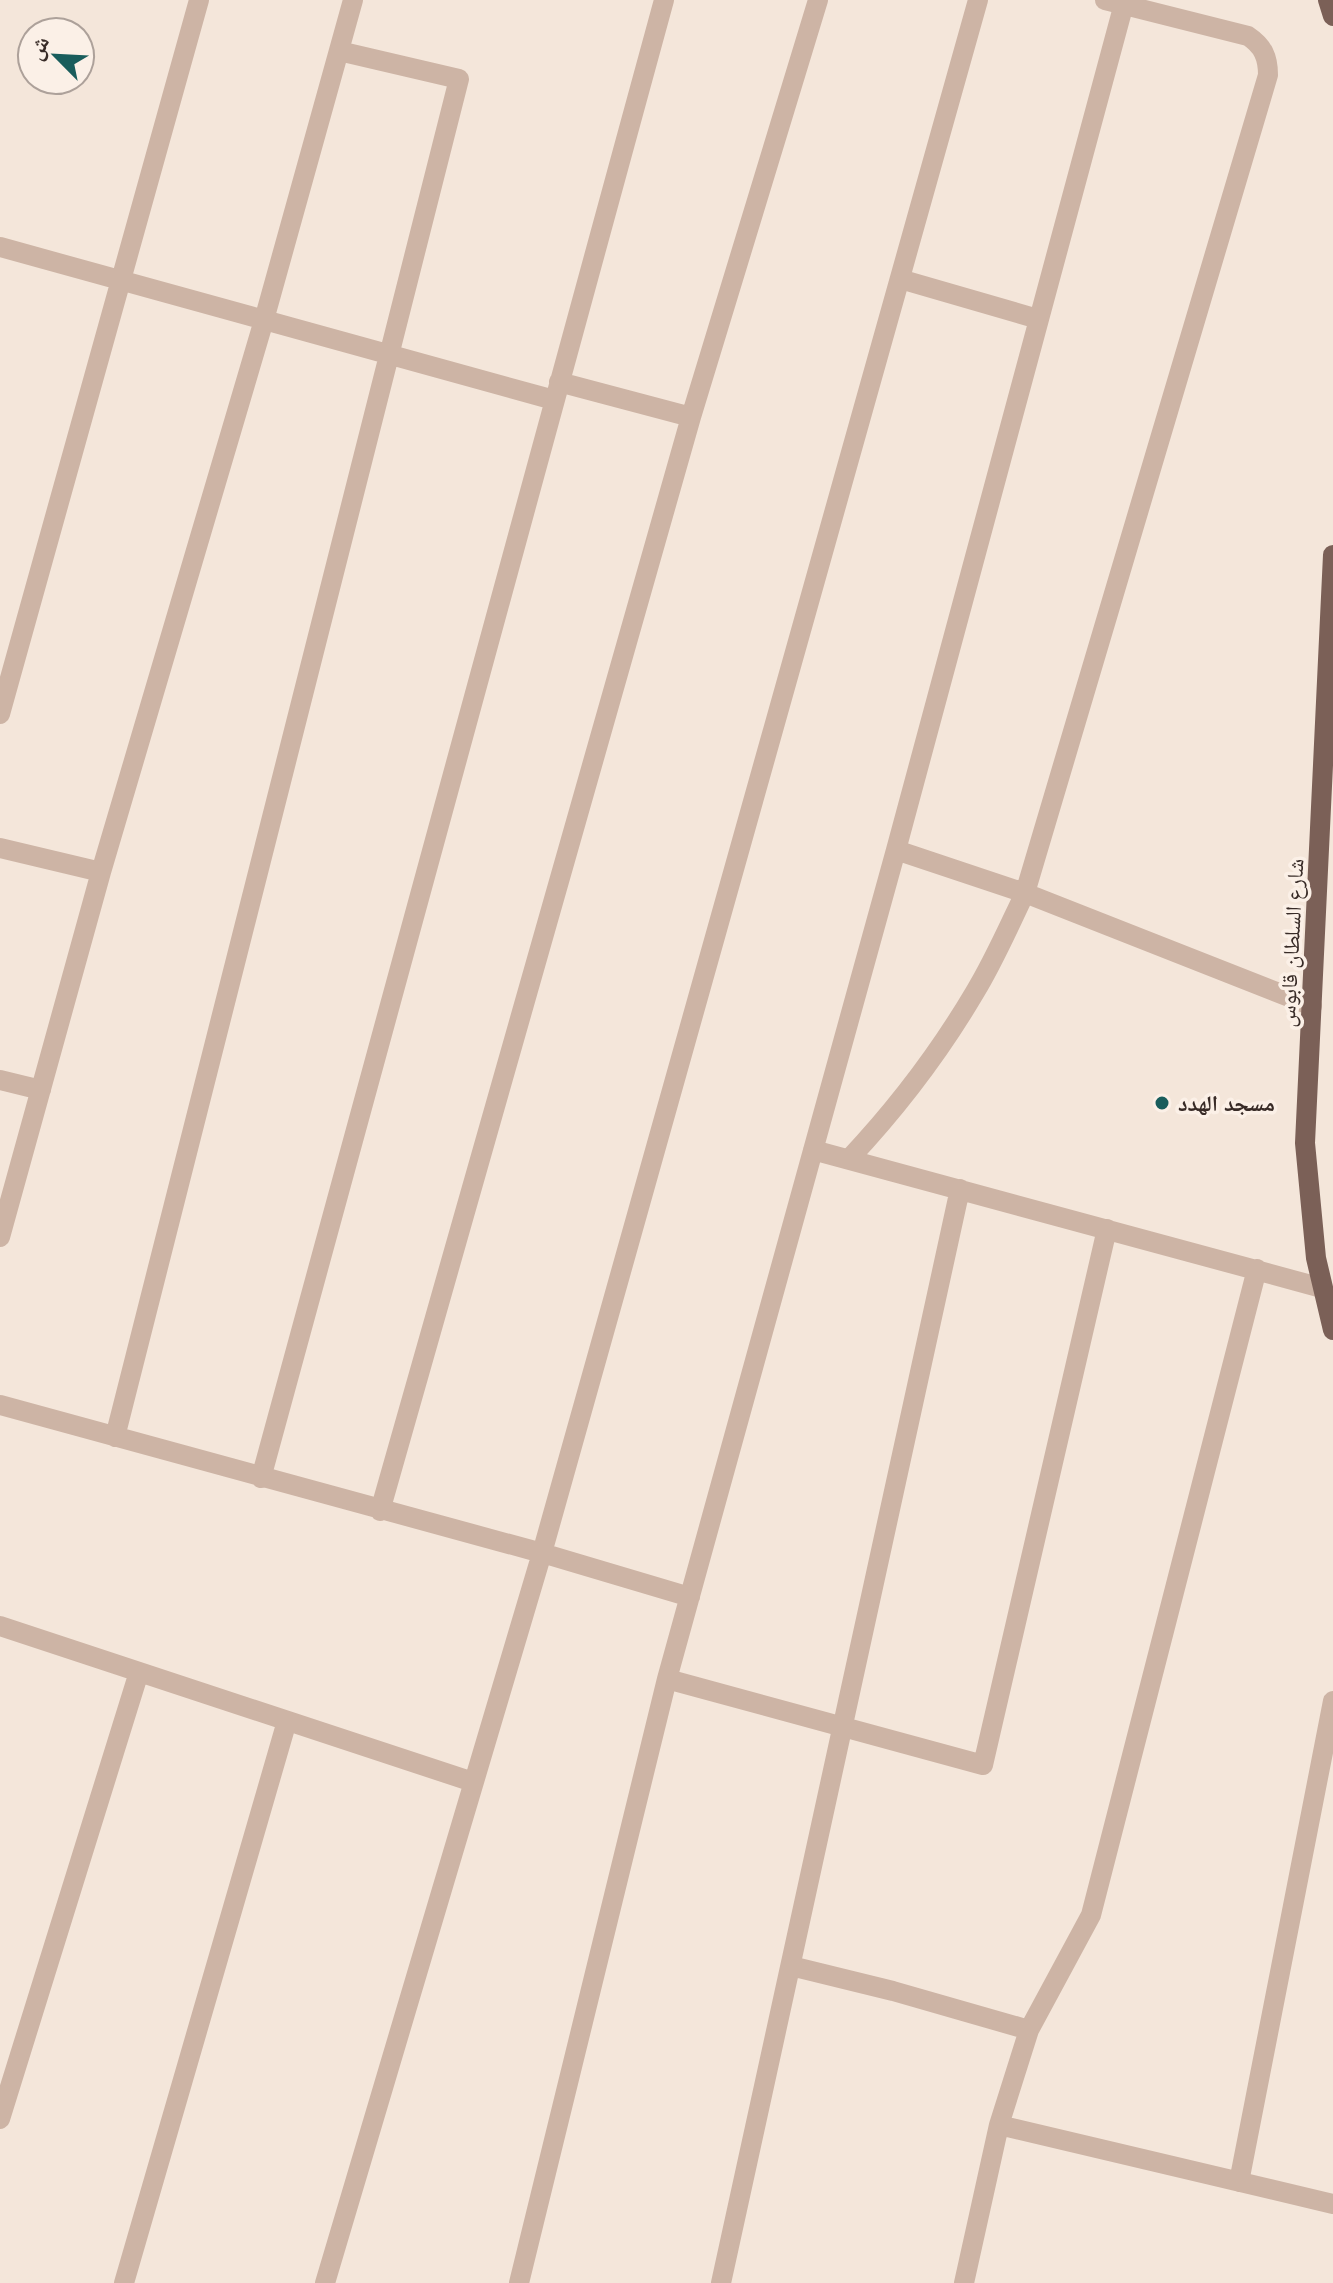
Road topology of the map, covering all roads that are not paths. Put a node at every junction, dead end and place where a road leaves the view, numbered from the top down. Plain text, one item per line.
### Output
1 (199, 0) edge
2 (353, 0) edge
3 (664, 0) edge
4 (818, 0) edge
5 (978, 0) edge
6 (1328, 0) edge
7 (1118, 2) edge
8 (1333, 16) edge
9 (339, 51) junction
10 (0, 247) edge
11 (900, 279) junction
12 (122, 281) junction
13 (1038, 319) junction
14 (264, 320) junction
15 (389, 354) junction
16 (557, 391) junction
17 (691, 417) junction
18 (1333, 555) edge
19 (0, 714) edge
20 (0, 848) edge
21 (896, 850) junction
22 (101, 872) junction
23 (1025, 893) junction
24 (1312, 1006) junction
25 (0, 1080) edge
26 (41, 1090) junction
27 (813, 1150) junction
28 (849, 1159) junction
29 (960, 1189) junction
30 (1107, 1229) junction
31 (0, 1237) edge
32 (1257, 1269) junction
33 (1322, 1288) junction
34 (1333, 1330) edge
35 (0, 1405) edge
36 (115, 1437) junction
37 (261, 1478) junction
38 (380, 1511) junction
39 (542, 1553) junction
40 (690, 1597) junction
41 (0, 1626) edge
42 (139, 1672) junction
43 (667, 1679) junction
44 (1333, 1701) edge
45 (287, 1721) junction
46 (843, 1727) junction
47 (473, 1782) junction
48 (791, 1966) junction
49 (1029, 2030) junction
50 (0, 2119) edge
51 (999, 2125) junction
52 (1239, 2182) junction
53 (1333, 2204) edge
54 (124, 2283) edge
55 (325, 2283) edge
56 (519, 2283) edge
57 (721, 2283) edge
58 (964, 2283) edge

1 - 12 street
2 - 9 street
3 - 16 street
4 - 17 street
5 - 11 street
6 - 8 main road
7 - 13 street
7 - 23 street
9 - 14 street
9 - 15 street
10 - 12 street
11 - 13 street
11 - 39 street
12 - 14 street
12 - 19 street
13 - 21 street
14 - 15 street
14 - 22 street
15 - 16 street
15 - 36 street
16 - 17 street
16 - 37 street
17 - 38 street
18 - 24 main road, شارع السلطان قابوس
20 - 22 street
21 - 23 street
21 - 27 street
22 - 26 street
23 - 24 street
23 - 28 street
24 - 33 main road, شارع السلطان قابوس
25 - 26 street
26 - 31 street
27 - 28 street
27 - 40 street
28 - 29 street
29 - 30 street
29 - 46 street
30 - 32 street
30 - 46 street
32 - 33 street
32 - 49 street
33 - 34 main road, شارع السلطان قابوس
35 - 36 street
36 - 37 street
37 - 38 street
38 - 39 street
39 - 40 street
39 - 47 street
40 - 43 street
41 - 42 street
42 - 45 street
42 - 50 street
43 - 46 street
43 - 56 street
44 - 52 street
45 - 47 street
45 - 54 street
46 - 48 street
47 - 55 street
48 - 49 street
48 - 57 street
49 - 51 street
51 - 52 street
51 - 58 street
52 - 53 street

